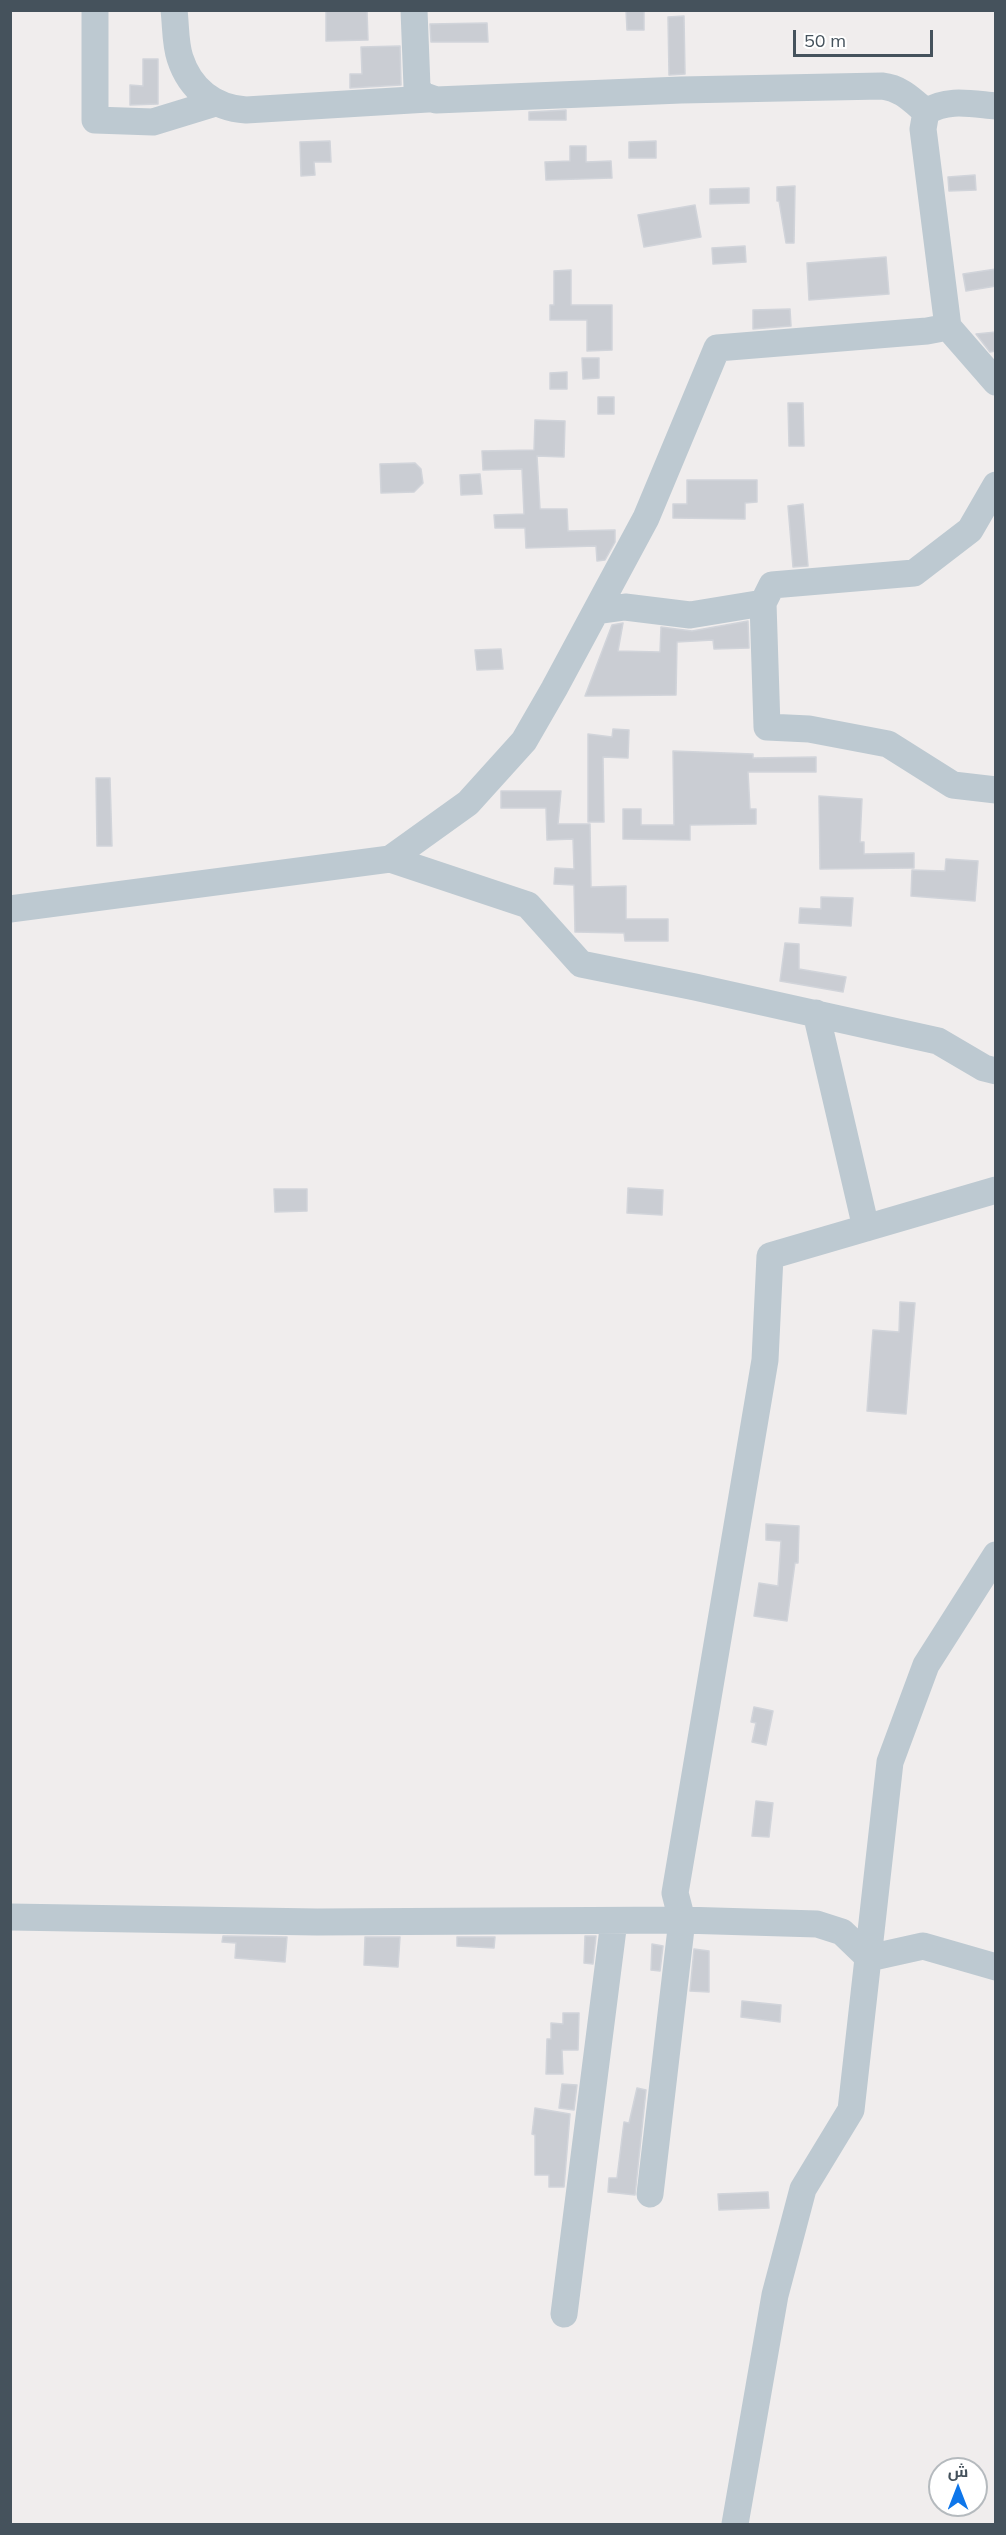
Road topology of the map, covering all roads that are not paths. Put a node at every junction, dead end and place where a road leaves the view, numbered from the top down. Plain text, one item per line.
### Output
1 (95, 10) edge
2 (174, 10) edge
3 (414, 10) edge
4 (428, 99) junction
5 (215, 103) junction
6 (996, 106) edge
7 (926, 112) junction
8 (948, 327) junction
9 (996, 382) edge
10 (996, 485) edge
11 (763, 603) junction
12 (596, 611) junction
13 (996, 790) edge
14 (390, 859) junction
15 (10, 909) edge
16 (816, 1013) junction
17 (992, 1065) edge
18 (996, 1190) edge
19 (866, 1228) junction
20 (996, 1555) edge
21 (10, 1917) edge
22 (682, 1920) junction
23 (614, 1921) junction
24 (869, 1958) junction
25 (996, 1967) edge
26 (650, 2194) dead end
27 (564, 2314) dead end
28 (735, 2524) edge

1 - 5 street
2 - 5 street
3 - 4 street
4 - 5 street
4 - 7 street
6 - 7 street
7 - 8 street
8 - 9 street
8 - 12 street
10 - 11 street
11 - 12 street
11 - 13 street
12 - 14 street
14 - 15 street
14 - 16 street
16 - 17 street
16 - 19 street
18 - 19 street
19 - 22 street
20 - 24 street
21 - 23 street
22 - 23 street
22 - 24 street
22 - 26 street
23 - 27 street
24 - 25 street
24 - 28 street

